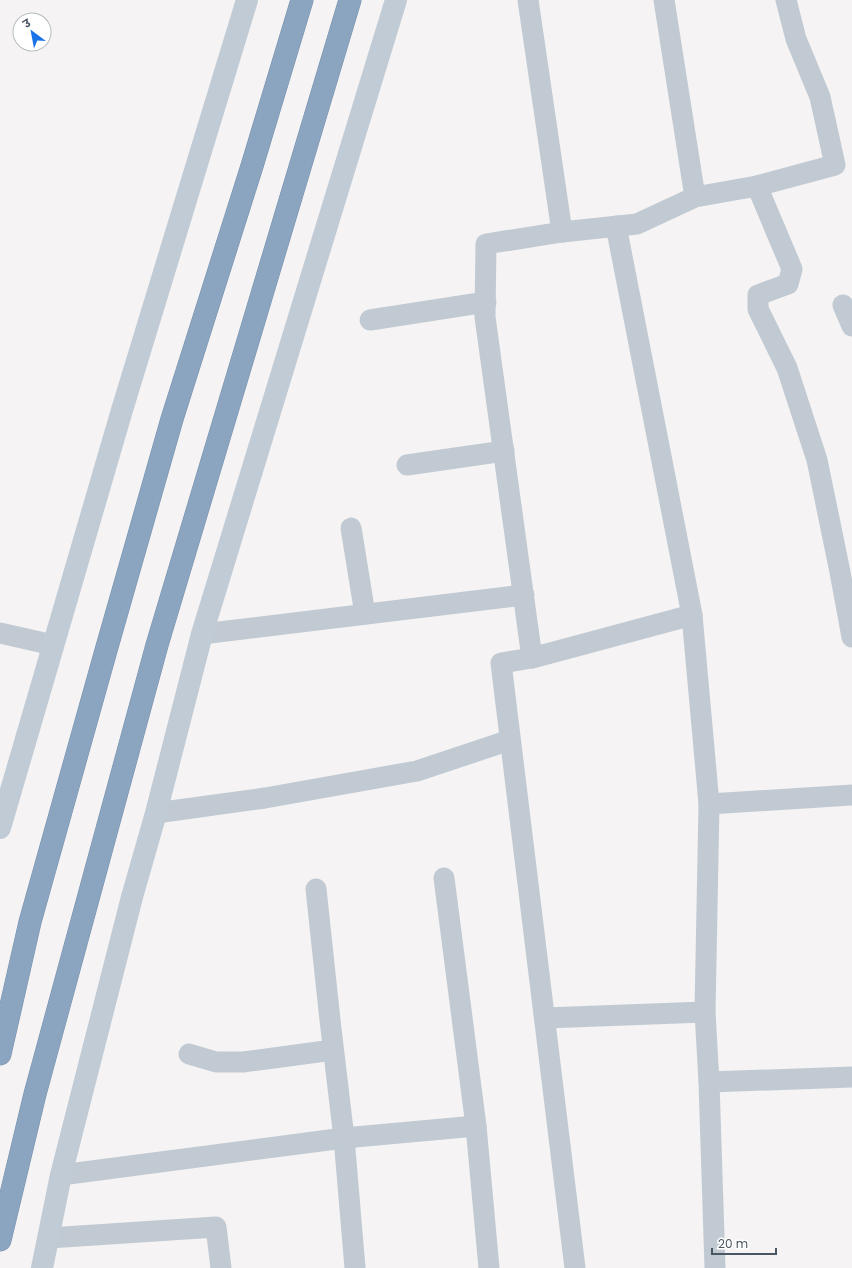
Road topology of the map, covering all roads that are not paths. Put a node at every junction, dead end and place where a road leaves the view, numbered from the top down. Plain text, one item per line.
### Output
1 (248, 0) edge
2 (302, 0) edge
3 (350, 0) edge
4 (396, 0) edge
5 (528, 0) edge
6 (664, 0) edge
7 (786, 0) edge
8 (843, 163) edge
9 (757, 186) junction
10 (695, 197) junction
11 (617, 226) junction
12 (562, 232) junction
13 (486, 302) junction
14 (843, 305) dead end
15 (370, 320) dead end
16 (852, 326) edge
17 (504, 451) junction
18 (407, 465) dead end
19 (351, 528) dead end
20 (524, 595) junction
21 (366, 614) junction
22 (692, 615) junction
23 (0, 633) edge
24 (202, 634) junction
25 (852, 637) edge
26 (54, 645) junction
27 (532, 658) junction
28 (510, 740) junction
29 (852, 795) edge
30 (710, 804) junction
31 (156, 813) junction
32 (0, 828) edge
33 (444, 878) dead end
34 (316, 890) dead end
35 (704, 1012) junction
36 (545, 1018) junction
37 (333, 1050) junction
38 (0, 1054) edge
39 (188, 1054) dead end
40 (852, 1077) edge
41 (709, 1082) junction
42 (476, 1126) junction
43 (344, 1138) junction
44 (61, 1175) junction
45 (48, 1238) junction
46 (0, 1240) edge
47 (42, 1268) edge
48 (221, 1268) edge
49 (355, 1268) edge
50 (489, 1268) edge
51 (575, 1268) edge
52 (715, 1268) edge

1 - 26 street
2 - 38 highway
3 - 46 highway
4 - 24 street
5 - 12 street
6 - 10 street
7 - 8 street
8 - 9 street
9 - 10 street
9 - 25 street
10 - 11 street
11 - 12 street
11 - 22 street
12 - 13 street
13 - 15 street
13 - 17 street
14 - 16 street
17 - 18 street
17 - 20 street
19 - 21 street
20 - 21 street
20 - 27 street
21 - 24 street
22 - 27 street
22 - 30 street
23 - 26 street
24 - 31 street
26 - 32 street
27 - 28 street
28 - 31 street
28 - 36 street
29 - 30 street
30 - 35 street
31 - 44 street
33 - 42 street
34 - 37 street
35 - 36 street
35 - 41 street
36 - 51 street
37 - 39 street
37 - 43 street
40 - 41 street
41 - 52 street
42 - 43 street
42 - 50 street
43 - 44 street
43 - 49 street
44 - 45 street
45 - 47 street
45 - 48 street

